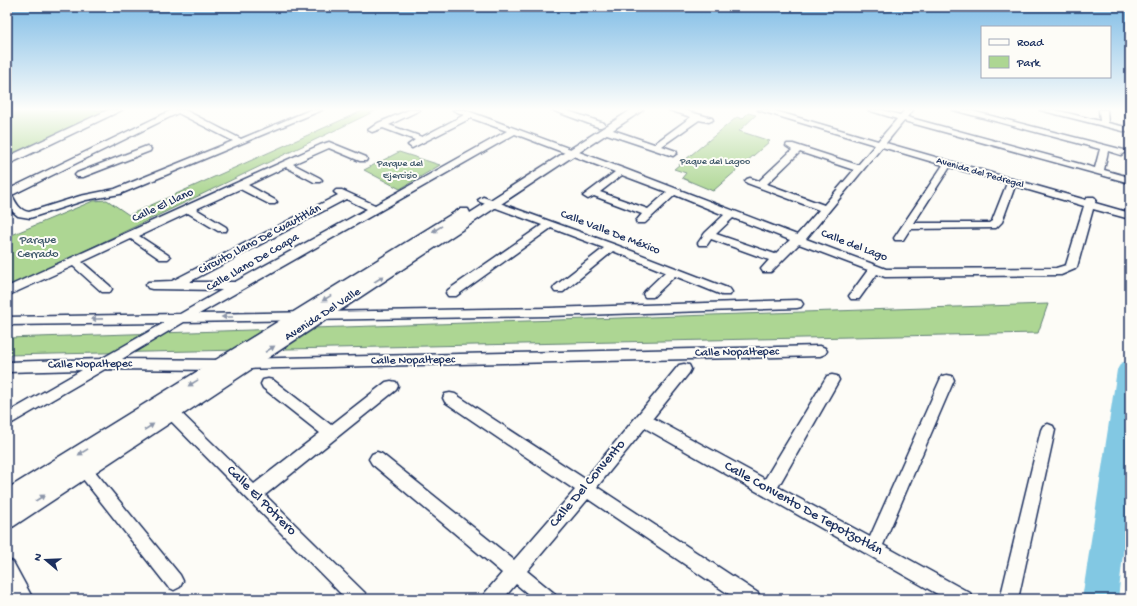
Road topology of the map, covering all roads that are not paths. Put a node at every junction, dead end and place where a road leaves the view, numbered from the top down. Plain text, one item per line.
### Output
1 (33, 138) edge
2 (56, 138) edge
3 (121, 138) edge
4 (129, 138) edge
5 (234, 138) edge
6 (250, 138) edge
7 (501, 138) edge
8 (534, 138) edge
9 (588, 138) edge
10 (630, 138) edge
11 (668, 138) edge
12 (869, 138) edge
13 (871, 138) edge
14 (886, 138) edge
15 (975, 138) edge
16 (1066, 138) edge
17 (421, 139) edge
18 (241, 142) junction
19 (883, 142) junction
20 (412, 144) dead end
21 (655, 148) junction
22 (1104, 148) junction
23 (7, 150) edge
24 (568, 151) junction
25 (1121, 152) dead end
26 (673, 153) dead end
27 (363, 159) dead end
28 (7, 161) edge
29 (68, 164) junction
30 (286, 164) junction
31 (948, 164) junction
32 (860, 169) junction
33 (622, 171) junction
34 (1099, 171) junction
35 (1126, 179) dead end
36 (317, 180) dead end
37 (750, 180) dead end
38 (1012, 182) junction
39 (761, 184) junction
40 (241, 185) junction
41 (674, 192) junction
42 (7, 194) edge
43 (272, 202) dead end
44 (489, 202) junction
45 (1090, 202) junction
46 (189, 209) junction
47 (376, 209) junction
48 (826, 209) junction
49 (1130, 210) edge
50 (12, 213) edge
51 (732, 213) junction
52 (1130, 216) edge
53 (550, 224) junction
54 (907, 226) junction
55 (222, 229) dead end
56 (131, 235) junction
57 (899, 238) dead end
58 (800, 239) junction
59 (612, 247) junction
60 (164, 258) dead end
61 (777, 259) junction
62 (75, 262) junction
63 (767, 269) dead end
64 (875, 269) junction
65 (672, 271) junction
66 (152, 285) dead end
67 (174, 285) junction
68 (238, 286) junction
69 (106, 288) dead end
70 (559, 289) dead end
71 (7, 292) edge
72 (726, 292) dead end
73 (452, 293) dead end
74 (649, 294) dead end
75 (855, 296) dead end
76 (797, 304) dead end
77 (322, 316) junction
78 (185, 317) junction
79 (296, 317) junction
80 (7, 321) edge
81 (820, 351) dead end
82 (104, 364) junction
83 (247, 364) junction
84 (221, 365) junction
85 (7, 367) edge
86 (684, 369) dead end
87 (832, 380) dead end
88 (947, 380) dead end
89 (268, 384) dead end
90 (391, 386) dead end
91 (450, 398) dead end
92 (167, 408) junction
93 (642, 419) junction
94 (7, 420) edge
95 (1048, 430) dead end
96 (332, 433) junction
97 (377, 459) dead end
98 (84, 469) junction
99 (587, 488) junction
100 (767, 490) junction
101 (254, 494) junction
102 (7, 500) edge
103 (7, 519) edge
104 (873, 549) junction
105 (7, 568) edge
106 (515, 572) junction
107 (174, 581) dead end
108 (24, 599) edge
109 (359, 599) edge
110 (492, 599) edge
111 (548, 599) edge
112 (752, 599) edge
113 (964, 599) edge
114 (1009, 599) edge

1 - 23 main road
2 - 28 main road
3 - 29 street
4 - 29 street
5 - 18 street
6 - 18 street
7 - 47 street, Calle Llano De Coapa
8 - 24 street
9 - 24 street, Avenida Del Valle
10 - 21 street
11 - 21 street
12 - 19 street, Avenida del Pedregal
13 - 19 street, Avenida del Pedregal
14 - 19 street
15 - 34 street
16 - 22 street
17 - 20 street
18 - 50 street
19 - 31 street, Avenida del Pedregal
19 - 32 street
19 - 45 street, Avenida del Pedregal
21 - 26 street
22 - 25 street
22 - 34 street
24 - 33 street, Calle del Lago
24 - 44 street, Avenida Del Valle
27 - 30 street, Calle El Llano
29 - 42 street
30 - 36 street
30 - 40 street, Calle El Llano
31 - 38 street, Avenida del Pedregal
31 - 54 street
32 - 39 street
32 - 48 street
33 - 41 street, Calle del Lago
33 - 41 street
34 - 35 street
37 - 39 street
38 - 45 street, Avenida del Pedregal
38 - 54 street
39 - 48 street
40 - 43 street
40 - 46 street, Calle El Llano
41 - 51 street, Calle del Lago
42 - 50 street
44 - 53 street, Calle Valle De México
77 -> 44 street, Avenida Del Valle
44 -> 79 street, Avenida Del Valle
45 - 49 street, Avenida del Pedregal
45 - 52 street, Avenida del Pedregal
45 - 64 street, Calle del Lago
46 - 55 street
46 - 56 street, Calle El Llano
47 - 67 street, Circuito Llano De Cuautitlán
47 - 68 street, Calle Llano De Coapa
48 - 58 street
51 - 58 street, Calle del Lago
51 - 61 street
53 - 59 street, Calle Valle De México
53 - 73 street
54 - 57 street
56 - 60 street
56 - 62 street, Calle El Llano
58 - 61 street
58 - 64 street, Calle del Lago
59 - 65 street, Calle Valle De México
59 - 70 street
61 - 63 street
62 - 69 street
62 - 71 street, Calle El Llano
64 - 75 street
65 - 72 street, Calle Valle De México
65 - 74 street
66 - 67 street, Circuito Llano De Cuautitlán
67 - 68 street, Circuito Llano De Cuautitlán
68 - 78 street, Calle Llano De Coapa
76 - 77 street
77 - 79 street
83 -> 77 street, Avenida Del Valle
79 -> 78 street
78 -> 80 street
78 - 82 street, Calle Llano De Coapa
79 - 84 street, Avenida Del Valle
81 - 83 street, Calle Nopaltepec
82 - 84 street, Calle Nopaltepec
82 - 85 street, Calle Nopaltepec
82 - 94 street, Calle Llano De Coapa
83 - 84 street, Calle Nopaltepec
83 - 92 street, Avenida Del Valle
84 -> 92 street, Avenida Del Valle
86 - 93 street, Calle Del Convento
87 - 100 street
88 - 104 street
89 - 96 street
90 - 96 street
91 - 99 street
98 -> 92 street, Avenida Del Valle
92 - 101 street, Calle El Potrero
92 -> 102 street, Avenida Del Valle
93 - 99 street, Calle Del Convento
93 - 100 street, Calle Convento De Tepotzotlán
95 - 114 street
96 - 101 street
97 - 106 street
103 -> 98 street, Avenida Del Valle
98 - 107 street
99 - 106 street, Calle Del Convento
99 - 112 street
100 - 104 street, Calle Convento De Tepotzotlán
101 - 109 street, Calle El Potrero
104 - 113 street, Calle Convento De Tepotzotlán
105 - 108 street
106 - 110 street, Calle Del Convento
106 - 111 street

